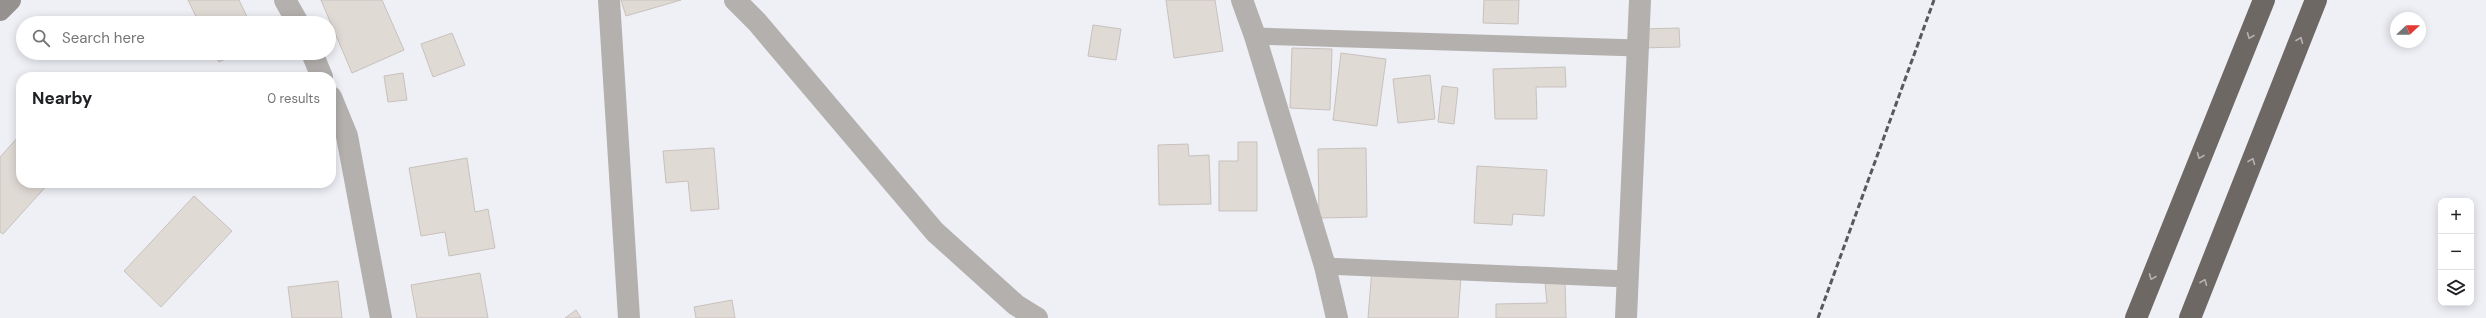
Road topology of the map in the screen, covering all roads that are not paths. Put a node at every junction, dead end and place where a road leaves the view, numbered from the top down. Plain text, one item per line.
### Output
1 (10, 0) edge
2 (285, 0) edge
3 (609, 0) edge
4 (736, 0) edge
5 (1242, 0) edge
6 (1640, 0) edge
7 (2264, 0) edge
8 (2316, 0) edge
9 (0, 10) edge
10 (294, 16) edge
11 (1255, 36) junction
12 (1637, 48) junction
13 (315, 60) edge
14 (320, 72) edge
15 (336, 109) edge
16 (1325, 266) junction
17 (1627, 279) junction
18 (381, 318) edge
19 (629, 318) edge
20 (1037, 318) edge
21 (1337, 318) edge
22 (1626, 318) edge
23 (2136, 318) edge
24 (2190, 318) edge

1 - 9 main road
2 - 10 street
3 - 19 street
4 - 20 street
5 - 11 street
6 - 12 street
7 -> 23 highway
24 -> 8 highway
11 - 12 lane
11 - 16 street
12 - 17 street
13 - 14 street
15 - 18 street
16 - 17 lane
16 - 21 street
17 - 22 street

